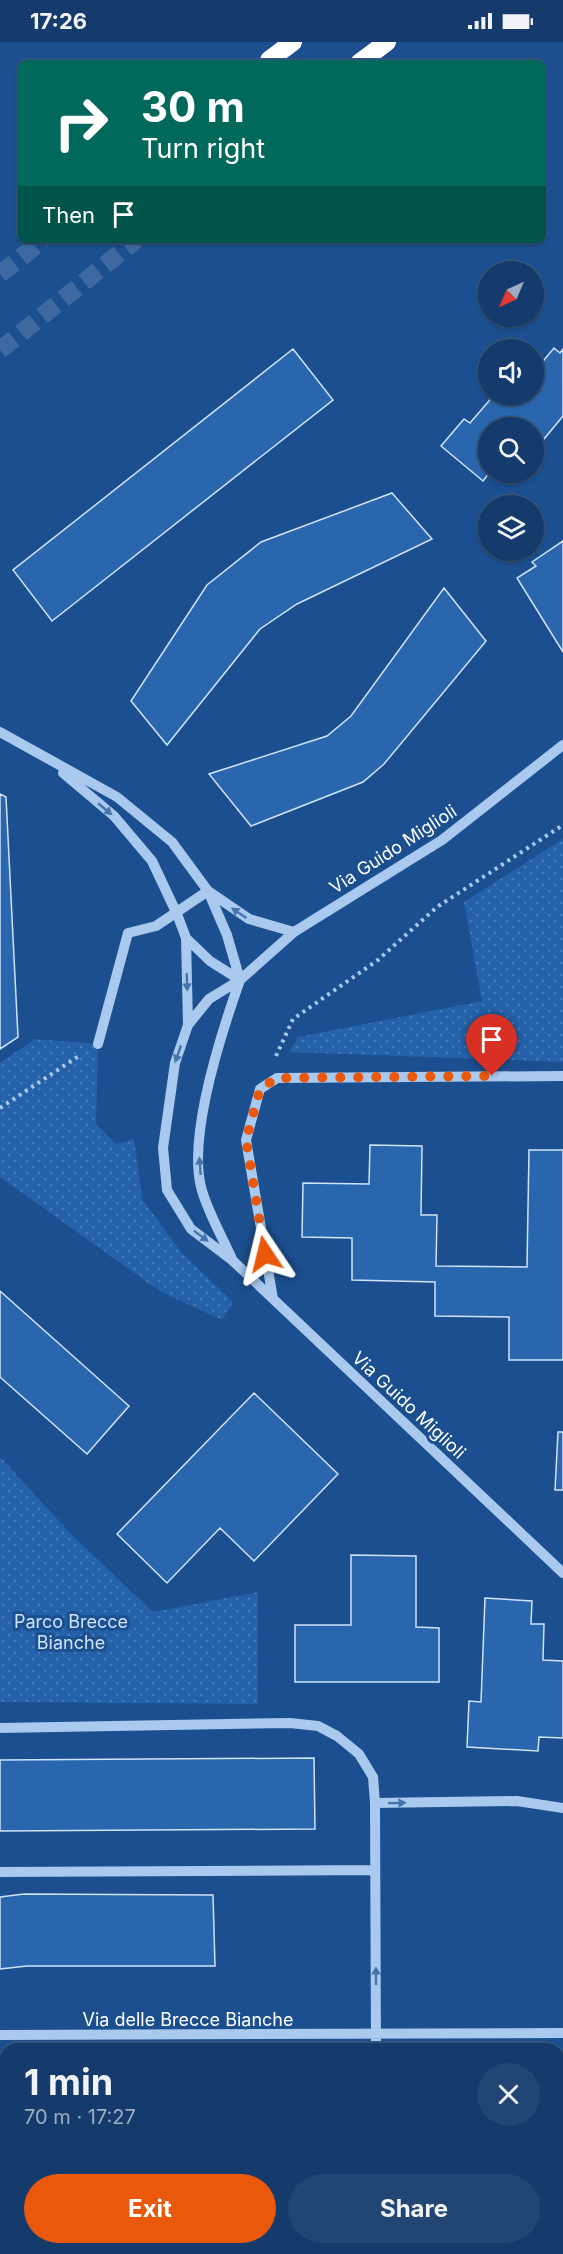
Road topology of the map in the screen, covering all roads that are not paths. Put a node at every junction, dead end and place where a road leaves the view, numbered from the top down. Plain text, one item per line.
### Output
1 (293, 42) edge
2 (387, 42) edge
3 (269, 60) dead end
4 (363, 60) edge
5 (0, 732) edge
6 (563, 745) edge
7 (45, 757) junction
8 (208, 891) junction
9 (177, 914) junction
10 (294, 932) junction
11 (186, 938) junction
12 (240, 980) junction
13 (188, 1026) junction
14 (98, 1044) road end
15 (563, 1076) edge
16 (232, 1260) junction
17 (273, 1299) junction
18 (563, 1573) edge
19 (0, 1728) edge
20 (375, 1803) junction
21 (563, 1808) edge
22 (375, 1870) junction
23 (0, 1872) edge
24 (563, 2033) edge
25 (0, 2035) edge
26 (376, 2035) junction
27 (376, 2043) edge

1 - 3 highway
2 - 4 highway
5 - 7 street
6 - 10 street, Via Guido Miglioli
7 - 8 street
7 -> 9 street
8 - 9 street
10 -> 8 street
8 - 12 street
9 - 11 street
9 - 14 street
10 - 12 street, Via Guido Miglioli
11 - 12 street
11 -> 13 street
12 - 13 street, Via Guido Miglioli
16 -> 12 street, Via Guido Miglioli
13 -> 16 street, Via Guido Miglioli
15 - 17 street
16 - 17 street, Via Guido Miglioli
17 - 18 street, Via Guido Miglioli
19 - 20 street
20 -> 21 street
20 - 22 street
22 - 23 street
26 -> 22 street
24 - 26 street, Via delle Brecce Bianche
25 - 26 street, Via delle Brecce Bianche
26 - 27 street

